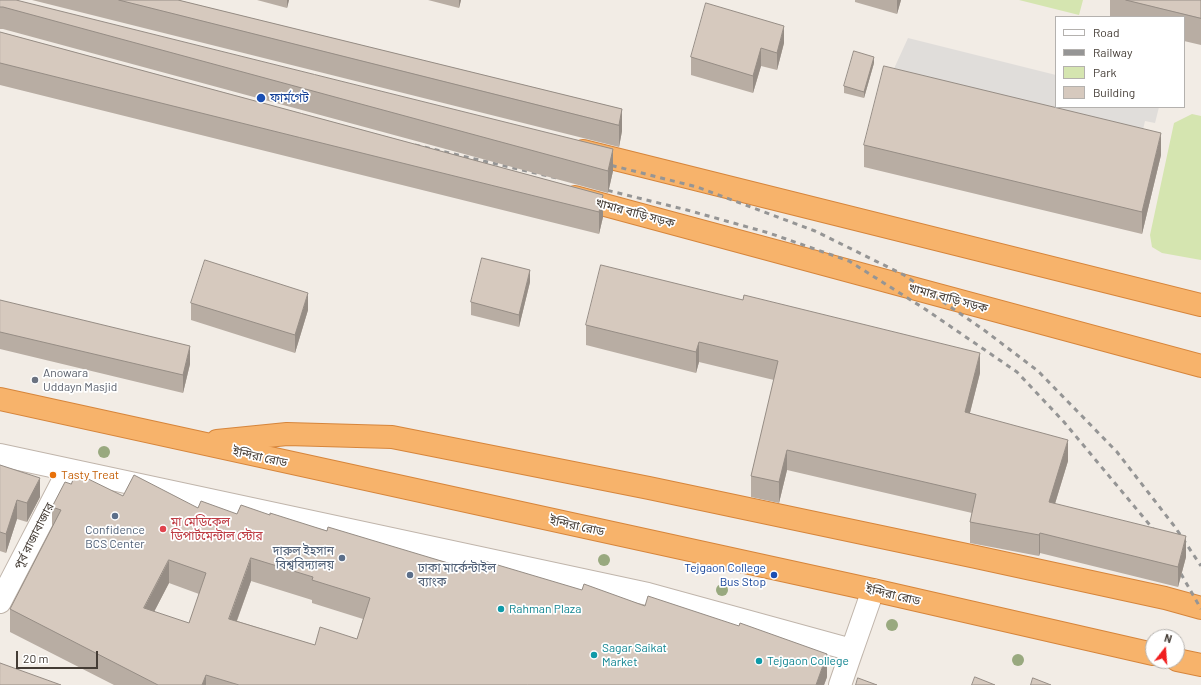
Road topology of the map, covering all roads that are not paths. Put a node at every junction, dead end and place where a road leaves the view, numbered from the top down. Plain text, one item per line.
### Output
1 (566, 146) edge
2 (554, 191) edge
3 (1201, 305) edge
4 (1201, 366) edge
5 (0, 399) edge
6 (196, 443) junction
7 (0, 455) edge
8 (68, 471) junction
9 (873, 590) junction
10 (0, 602) edge
11 (1201, 608) edge
12 (852, 650) junction
13 (1145, 652) edge
14 (1185, 662) edge
15 (1201, 665) edge
16 (840, 685) edge

1 - 3 highway
2 - 4 highway, খামার বাড়ি সড়ক
5 - 6 highway, ইন্দিরা রোড
6 - 9 highway, ইন্দিরা রোড
6 - 11 highway
7 - 8 street
8 - 10 street, পূর্ব রাজাবাজার
8 - 12 street
9 - 12 street
9 - 13 highway, ইন্দিরা রোড
12 - 16 street
14 - 15 highway

